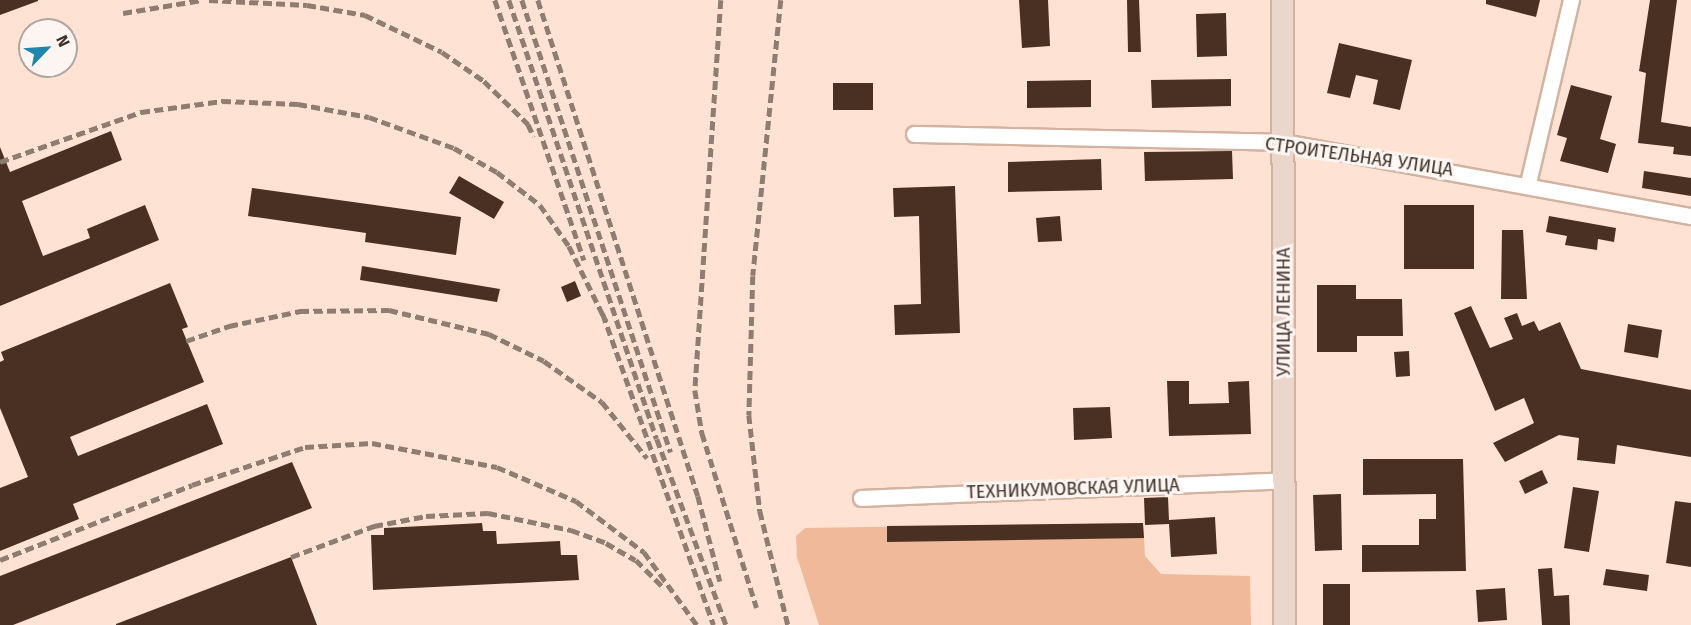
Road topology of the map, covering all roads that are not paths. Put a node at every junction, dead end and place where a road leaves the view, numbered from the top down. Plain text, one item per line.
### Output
1 (1282, 0) edge
2 (1571, 0) edge
3 (914, 134) dead end
4 (1283, 142) junction
5 (1528, 183) junction
6 (1691, 216) edge
7 (1284, 480) junction
8 (861, 498) dead end
9 (1284, 625) edge

1 - 4 main road, УЛИЦА ЛЕНИНА
2 - 5 street
3 - 4 street, СТРОИТЕЛЬНАЯ УЛИЦА
4 - 5 street, СТРОИТЕЛЬНАЯ УЛИЦА
4 - 7 main road, УЛИЦА ЛЕНИНА
5 - 6 street, СТРОИТЕЛЬНАЯ УЛИЦА
7 - 8 street, ТЕХНИКУМОВСКАЯ УЛИЦА
7 - 9 main road, УЛИЦА ЛЕНИНА

